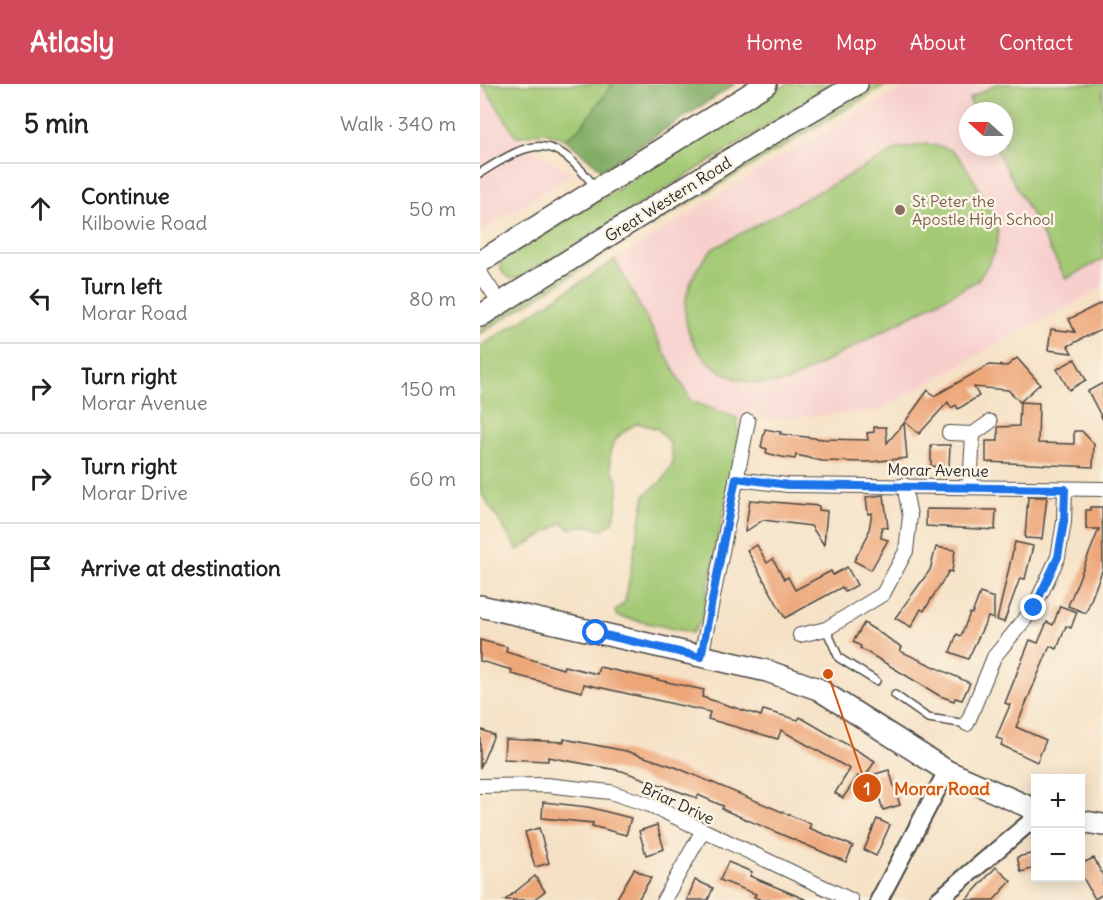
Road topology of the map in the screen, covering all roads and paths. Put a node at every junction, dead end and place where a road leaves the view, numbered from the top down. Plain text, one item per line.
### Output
1 (766, 84) edge
2 (857, 84) edge
3 (480, 173) edge
4 (596, 189) junction
5 (480, 262) edge
6 (480, 273) edge
7 (500, 303) junction
8 (480, 316) edge
9 (748, 421) dead end
10 (990, 422) dead end
11 (949, 434) dead end
12 (973, 434) junction
13 (736, 478) junction
14 (904, 485) junction
15 (970, 488) junction
16 (1065, 489) junction
17 (1103, 489) edge
18 (480, 606) edge
19 (826, 629) junction
20 (800, 635) dead end
21 (701, 657) junction
22 (876, 681) dead end
23 (895, 695) dead end
24 (967, 724) joint
25 (947, 771) junction
26 (480, 786) edge
27 (1031, 808) edge
28 (1031, 820) edge
29 (1085, 822) edge
30 (1103, 825) edge
31 (702, 832) junction
32 (664, 900) edge
33 (850, 900) edge
34 (879, 900) edge
35 (938, 900) edge

1 - 4 main road
2 - 7 main road, Great Western Road
3 - 4 lane
4 - 5 main road
6 - 7 street
7 - 8 main road, Great Western Road
9 - 13 street
10 - 12 street
11 - 12 street
12 - 15 street
13 - 14 street, Morar Avenue
13 - 21 street
14 - 15 street, Morar Avenue
14 - 19 street
15 - 16 street, Morar Avenue
16 - 17 street, Morar Avenue
16 - 24 street
18 - 21 main road
19 - 20 street
19 - 22 lane
21 - 25 main road
23 - 24 lane
25 - 27 main road
25 - 34 street
26 - 31 street, Briar Drive
28 - 35 street
29 - 30 main road
31 - 32 street
31 - 33 street, Briar Drive

